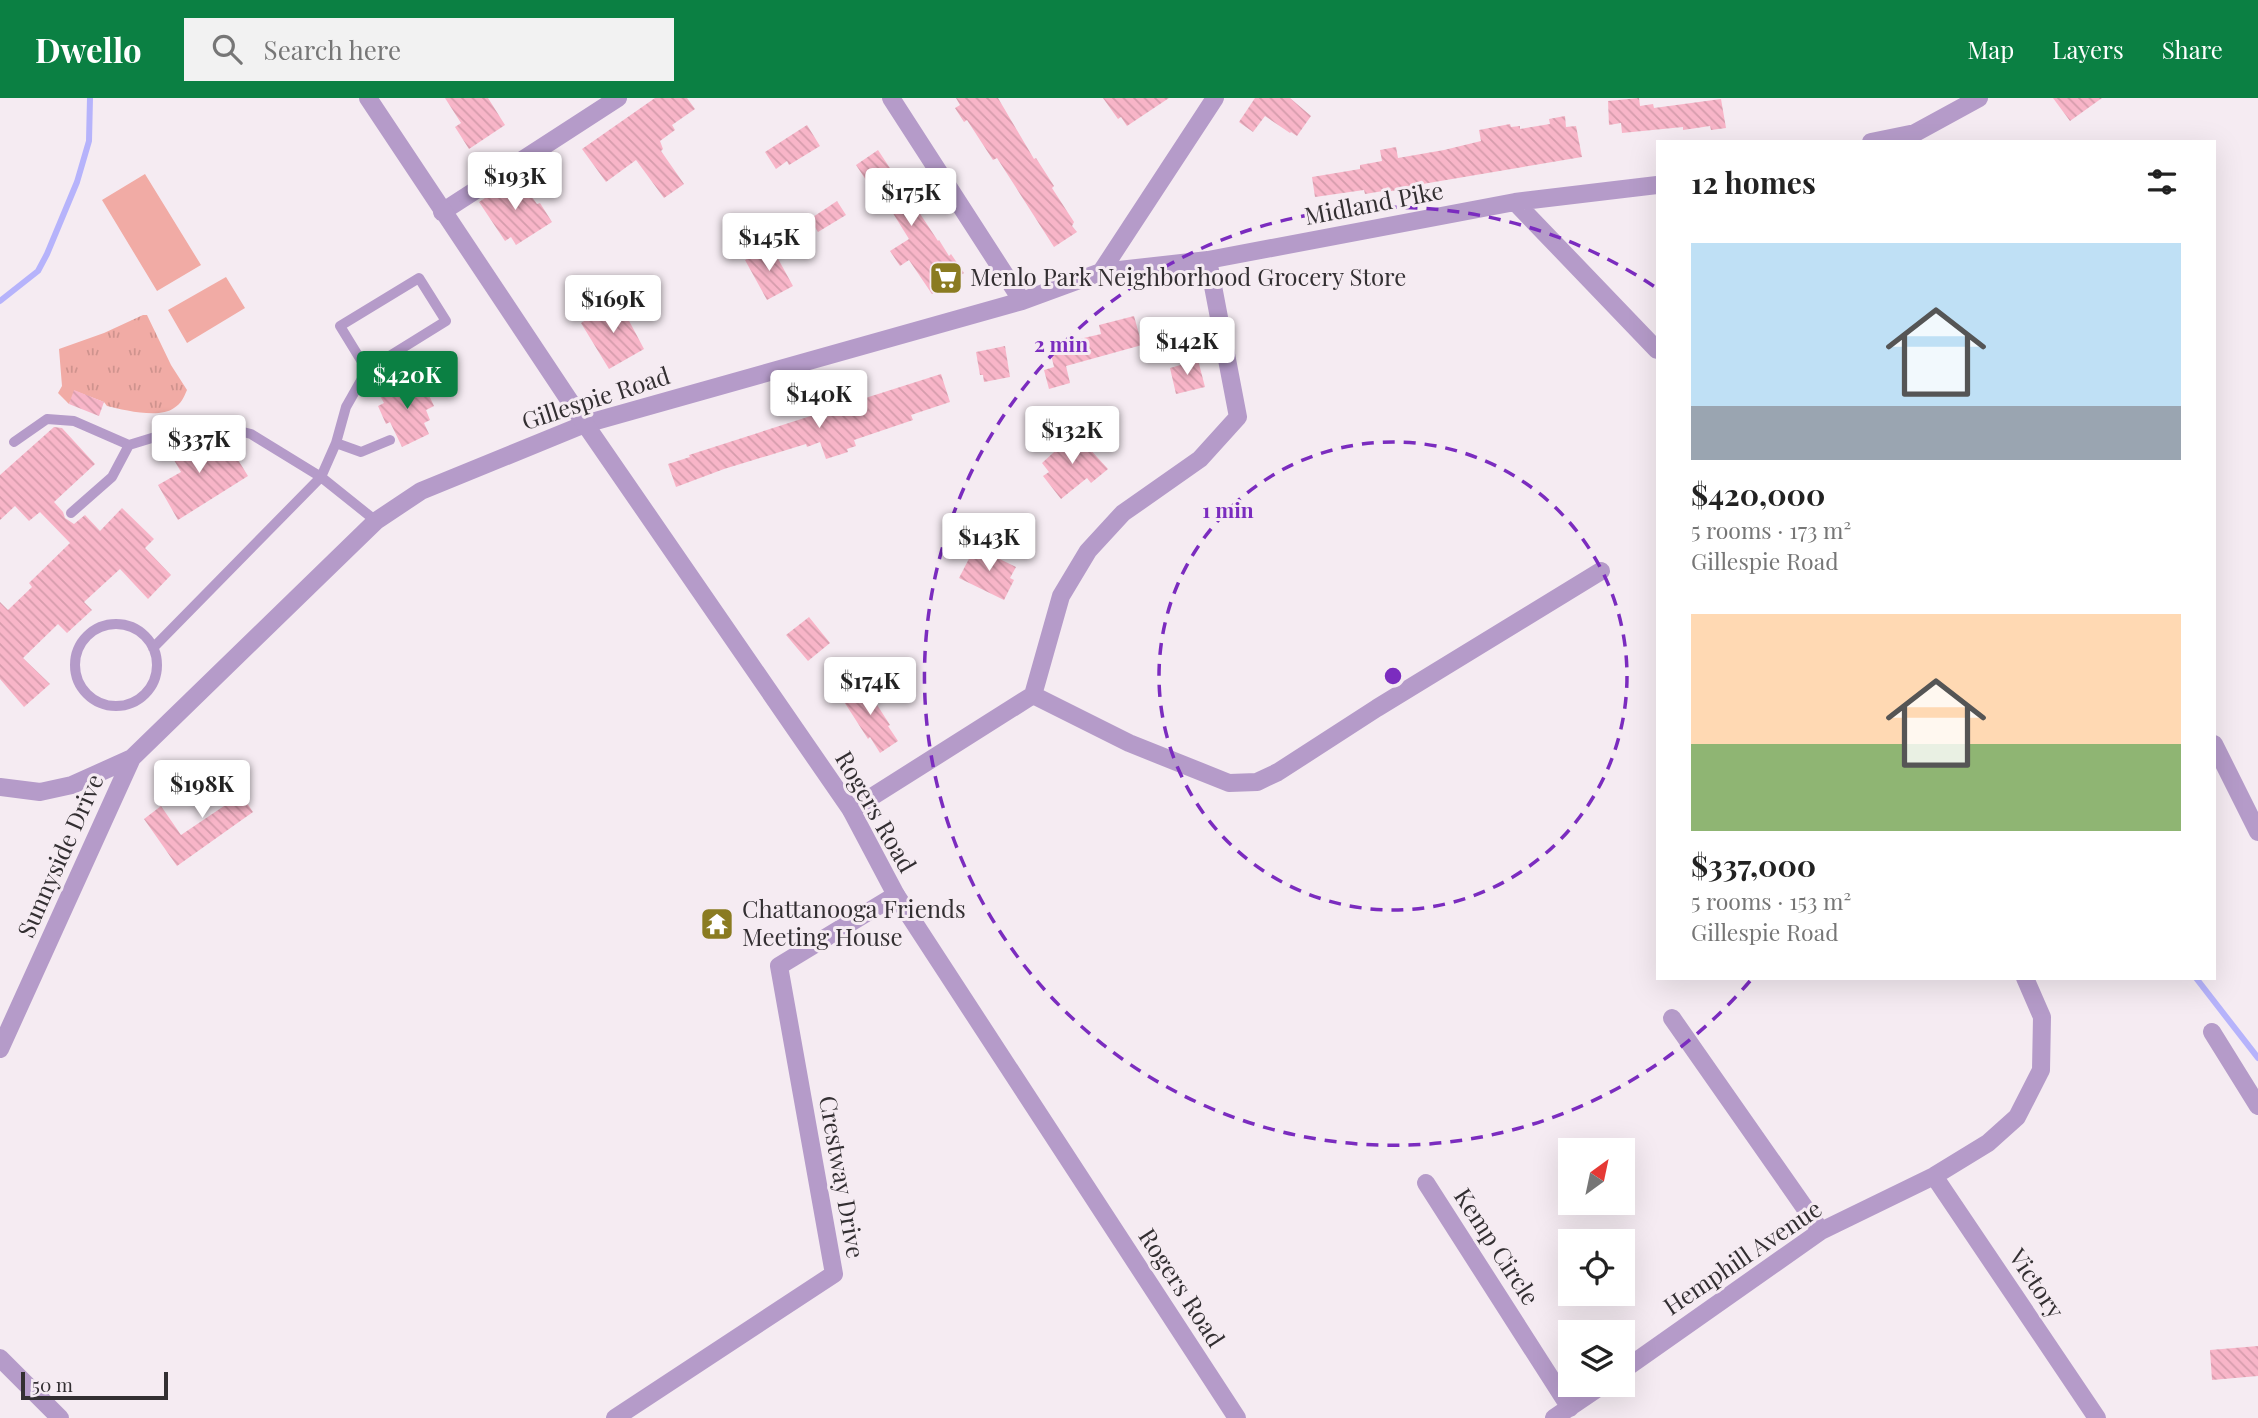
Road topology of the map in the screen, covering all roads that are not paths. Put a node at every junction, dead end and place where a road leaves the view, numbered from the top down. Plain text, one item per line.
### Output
1 (368, 98) edge
2 (618, 98) edge
3 (891, 98) edge
4 (1215, 98) edge
5 (1979, 98) edge
6 (1917, 137) edge
7 (1889, 140) edge
8 (1656, 185) edge
9 (1515, 202) junction
10 (442, 212) junction
11 (1208, 260) junction
12 (1101, 272) junction
13 (1022, 301) junction
14 (1656, 349) edge
15 (367, 370) junction
16 (585, 424) junction
17 (390, 440) dead end
18 (15, 442) dead end
19 (336, 443) junction
20 (129, 445) junction
21 (321, 477) junction
22 (71, 513) dead end
23 (376, 521) junction
24 (1601, 571) dead end
25 (153, 648) junction
26 (1033, 695) junction
27 (2216, 748) edge
28 (132, 758) junction
29 (0, 787) edge
30 (851, 810) junction
31 (2258, 832) edge
32 (895, 895) junction
33 (2026, 980) edge
34 (1672, 1018) dead end
35 (2212, 1032) dead end
36 (0, 1049) edge
37 (2258, 1106) edge
38 (1934, 1177) junction
39 (1426, 1182) dead end
40 (1821, 1231) junction
41 (0, 1358) edge
42 (1635, 1362) edge
43 (1586, 1397) edge
44 (1570, 1408) junction
45 (60, 1418) edge
46 (615, 1418) edge
47 (1237, 1418) edge
48 (1554, 1418) edge
49 (2097, 1418) edge

1 - 10 street, Rogers Road
2 - 10 street
3 - 13 street
4 - 12 street
5 - 6 street
6 - 7 street
8 - 9 street, Midland Pike
9 - 11 street, Midland Pike
9 - 14 street
10 - 16 street, Rogers Road
11 - 12 street, Midland Pike
11 - 26 street
12 - 13 street, Gillespie Road
13 - 16 street, Gillespie Road
15 - 15 lane
15 - 19 lane
16 - 23 street, Gillespie Road
16 - 30 street, Rogers Road
17 - 19 lane
18 - 20 lane
19 - 21 lane
20 - 21 lane
20 - 22 lane
21 - 23 lane
21 - 25 lane
23 - 28 street, Gillespie Road
24 - 26 street
25 - 25 lane
26 - 30 street
27 - 31 street
28 - 29 street, Gillespie Road
28 - 36 street, Sunnyside Drive
30 - 32 street, Rogers Road
32 - 46 street, Crestway Drive
32 - 47 street, Rogers Road
33 - 38 street, Hemphill Avenue
34 - 40 street
35 - 37 street
38 - 40 street, Hemphill Avenue
38 - 49 street, Victory
39 - 44 street, Kemp Circle
40 - 42 street, Hemphill Avenue
41 - 45 street
43 - 44 street
44 - 48 street

